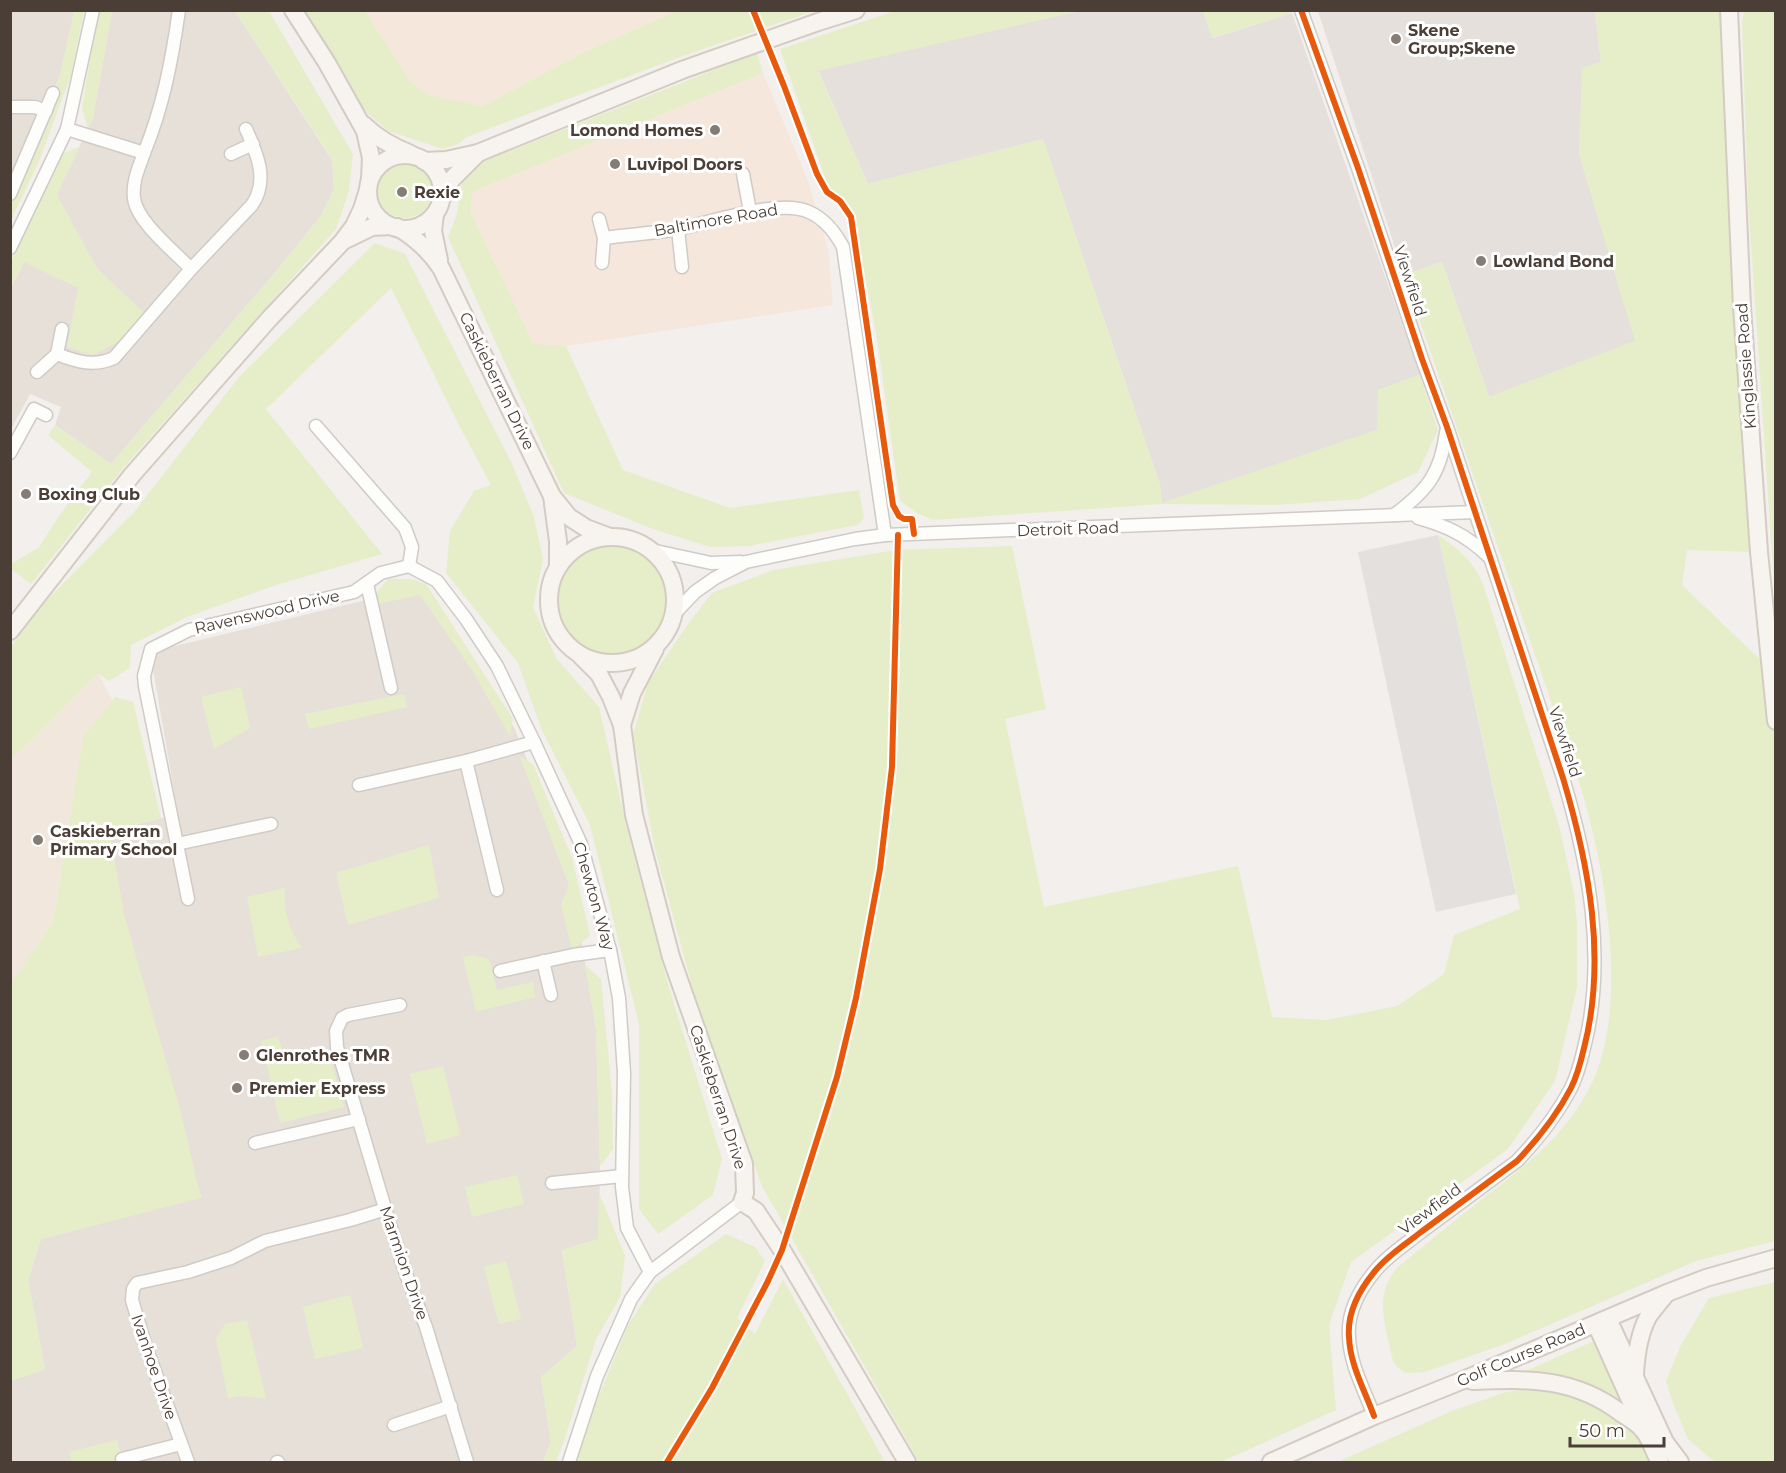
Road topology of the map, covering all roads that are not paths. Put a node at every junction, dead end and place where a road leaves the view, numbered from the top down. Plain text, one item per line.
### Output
1 (93, 10) edge
2 (179, 10) edge
3 (293, 10) edge
4 (856, 10) edge
5 (1301, 10) edge
6 (1729, 10) edge
7 (53, 93) dead end
8 (10, 107) edge
9 (46, 111) junction
10 (357, 116) junction
11 (67, 129) junction
12 (246, 129) dead end
13 (253, 144) junction
14 (144, 153) junction
15 (231, 153) dead end
16 (478, 153) junction
17 (420, 159) junction
18 (744, 174) dead end
19 (369, 184) junction
20 (10, 194) edge
21 (441, 197) junction
22 (750, 211) junction
23 (435, 214) junction
24 (599, 219) dead end
25 (394, 227) junction
26 (678, 229) junction
27 (604, 238) junction
28 (342, 242) junction
29 (10, 249) edge
30 (602, 263) dead end
31 (682, 267) dead end
32 (441, 268) junction
33 (191, 269) junction
34 (62, 329) dead end
35 (57, 354) junction
36 (37, 372) dead end
37 (46, 415) dead end
38 (316, 426) dead end
39 (1447, 427) junction
40 (10, 453) edge
41 (552, 496) junction
42 (1475, 512) junction
43 (1407, 515) junction
44 (1393, 516) junction
45 (885, 536) junction
46 (611, 537) junction
47 (651, 550) junction
48 (1491, 559) junction
49 (746, 562) junction
50 (409, 566) junction
51 (558, 567) junction
52 (367, 584) junction
53 (674, 614) junction
54 (10, 631) edge
55 (657, 645) junction
56 (581, 656) junction
57 (391, 688) dead end
58 (1776, 721) edge
59 (622, 726) junction
60 (534, 742) junction
61 (466, 761) junction
62 (359, 785) dead end
63 (271, 824) dead end
64 (177, 844) junction
65 (497, 890) dead end
66 (188, 899) dead end
67 (610, 950) junction
68 (543, 961) junction
69 (500, 971) dead end
70 (551, 995) dead end
71 (400, 1005) dead end
72 (359, 1119) junction
73 (255, 1143) dead end
74 (622, 1176) junction
75 (552, 1183) dead end
76 (742, 1202) junction
77 (386, 1209) junction
78 (1776, 1258) edge
79 (650, 1272) junction
80 (1666, 1293) junction
81 (1602, 1321) junction
82 (1635, 1375) junction
83 (1461, 1381) junction
84 (451, 1406) junction
85 (1374, 1416) junction
86 (394, 1425) dead end
87 (1643, 1430) junction
88 (181, 1444) junction
89 (122, 1460) dead end
90 (188, 1462) edge
91 (467, 1462) edge
92 (569, 1462) edge
93 (907, 1462) edge
94 (1271, 1462) edge
95 (1660, 1462) edge
96 (1680, 1462) edge

1 - 11 street
2 - 14 street
3 - 10 street
4 - 16 street
5 - 39 street, Viewfield
6 - 58 street, Kinglassie Road
7 - 9 street
8 - 9 street
9 - 20 street
10 - 17 street
10 - 19 street
11 - 14 street
11 - 29 street
12 - 13 street
13 - 15 street
13 - 33 street
14 - 33 street
16 - 17 street
16 - 21 street
17 - 19 street
17 - 21 street
18 - 22 street
19 - 25 street
19 - 28 street
21 - 23 street
22 - 26 street, Baltimore Road
22 - 45 street, Baltimore Road
23 - 25 street
23 - 32 street
24 - 27 street
25 - 28 street
25 - 32 street
26 - 27 street, Baltimore Road
26 - 31 street
27 - 30 street
28 - 54 street
32 - 41 street, Caskieberran Drive
33 - 35 street
34 - 35 street
35 - 36 street
37 - 40 street
38 - 50 street
39 - 42 street, Viewfield
39 - 44 street
41 - 46 street, Caskieberran Drive
41 - 51 street, Caskieberran Drive
42 - 43 street, Detroit Road
42 - 48 street, Viewfield
43 - 44 street, Detroit Road
43 - 48 street, Detroit Road
44 - 45 street, Detroit Road
45 - 49 street, Detroit Road
46 - 47 street
46 - 51 street
47 - 49 street, Detroit Road
47 - 53 street
48 - 85 street, Viewfield
49 - 53 street, Detroit Road
50 - 52 street, Ravenswood Drive
50 - 60 street, Chewton Way
51 - 56 street
52 - 57 street
52 - 64 street, Ravenswood Drive
53 - 55 street
55 - 56 street
55 - 59 street, Caskieberran Drive
56 - 59 street, Caskieberran Drive
59 - 76 street, Caskieberran Drive
60 - 61 street
60 - 67 street, Chewton Way
61 - 62 street
61 - 65 street
63 - 64 street
64 - 66 street, Ravenswood Drive
67 - 68 street
67 - 74 street, Chewton Way
68 - 69 street
68 - 70 street
71 - 72 street, Marmion Drive
72 - 73 street
72 - 77 street, Marmion Drive
74 - 75 street
74 - 79 street, Chewton Way
76 - 79 street
76 - 93 street
77 - 84 street, Marmion Drive
77 - 88 street, Ivanhoe Drive
78 - 80 street, Golf Course Road
79 - 92 street
80 - 81 street, Golf Course Road
80 - 82 street
81 - 82 street
81 - 83 street, Golf Course Road
81 - 87 street
82 - 96 street
83 - 85 street, Golf Course Road
83 - 87 street
84 - 86 street
84 - 91 street, Marmion Drive
85 - 94 street, Golf Course Road
87 - 95 street
88 - 89 street
88 - 90 street, Ivanhoe Drive

